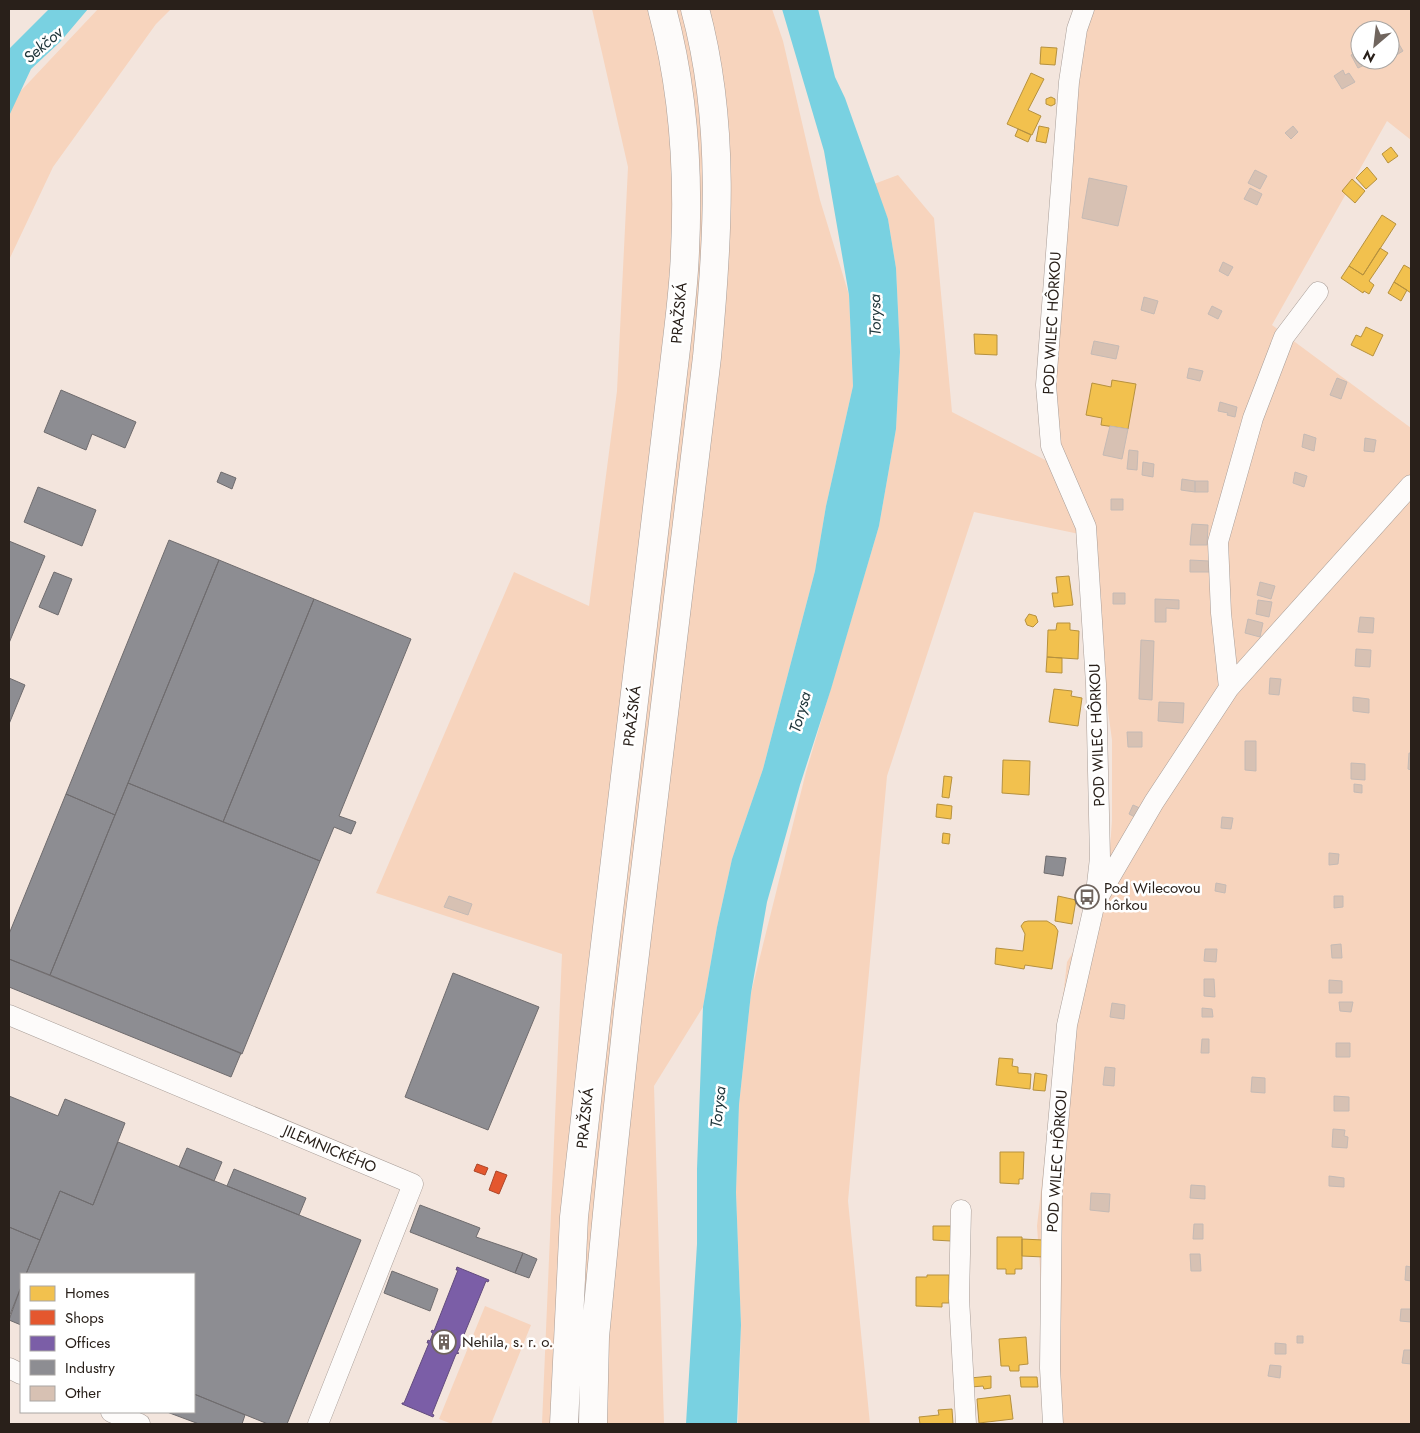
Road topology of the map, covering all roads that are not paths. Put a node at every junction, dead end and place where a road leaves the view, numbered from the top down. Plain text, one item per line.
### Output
1 (662, 9) edge
2 (695, 9) edge
3 (1084, 9) edge
4 (1318, 292) dead end
5 (1411, 485) edge
6 (1229, 688) junction
7 (1095, 902) junction
8 (9, 1015) edge
9 (962, 1210) dead end
10 (113, 1413) edge
11 (140, 1424) edge
12 (318, 1424) edge
13 (564, 1424) edge
14 (592, 1424) edge
15 (966, 1424) edge
16 (1053, 1424) edge

1 - 13 main road, PRAŽSKÁ
2 - 14 main road, PRAŽSKÁ
3 - 7 street, POD WILEC HÔRKOU
4 - 6 street
5 - 6 street, POD WILEC HÔRKOU
6 - 7 street, POD WILEC HÔRKOU
7 - 16 street, POD WILEC HÔRKOU
8 - 12 street, JILEMNICKÉHO
9 - 15 street
10 - 11 street

